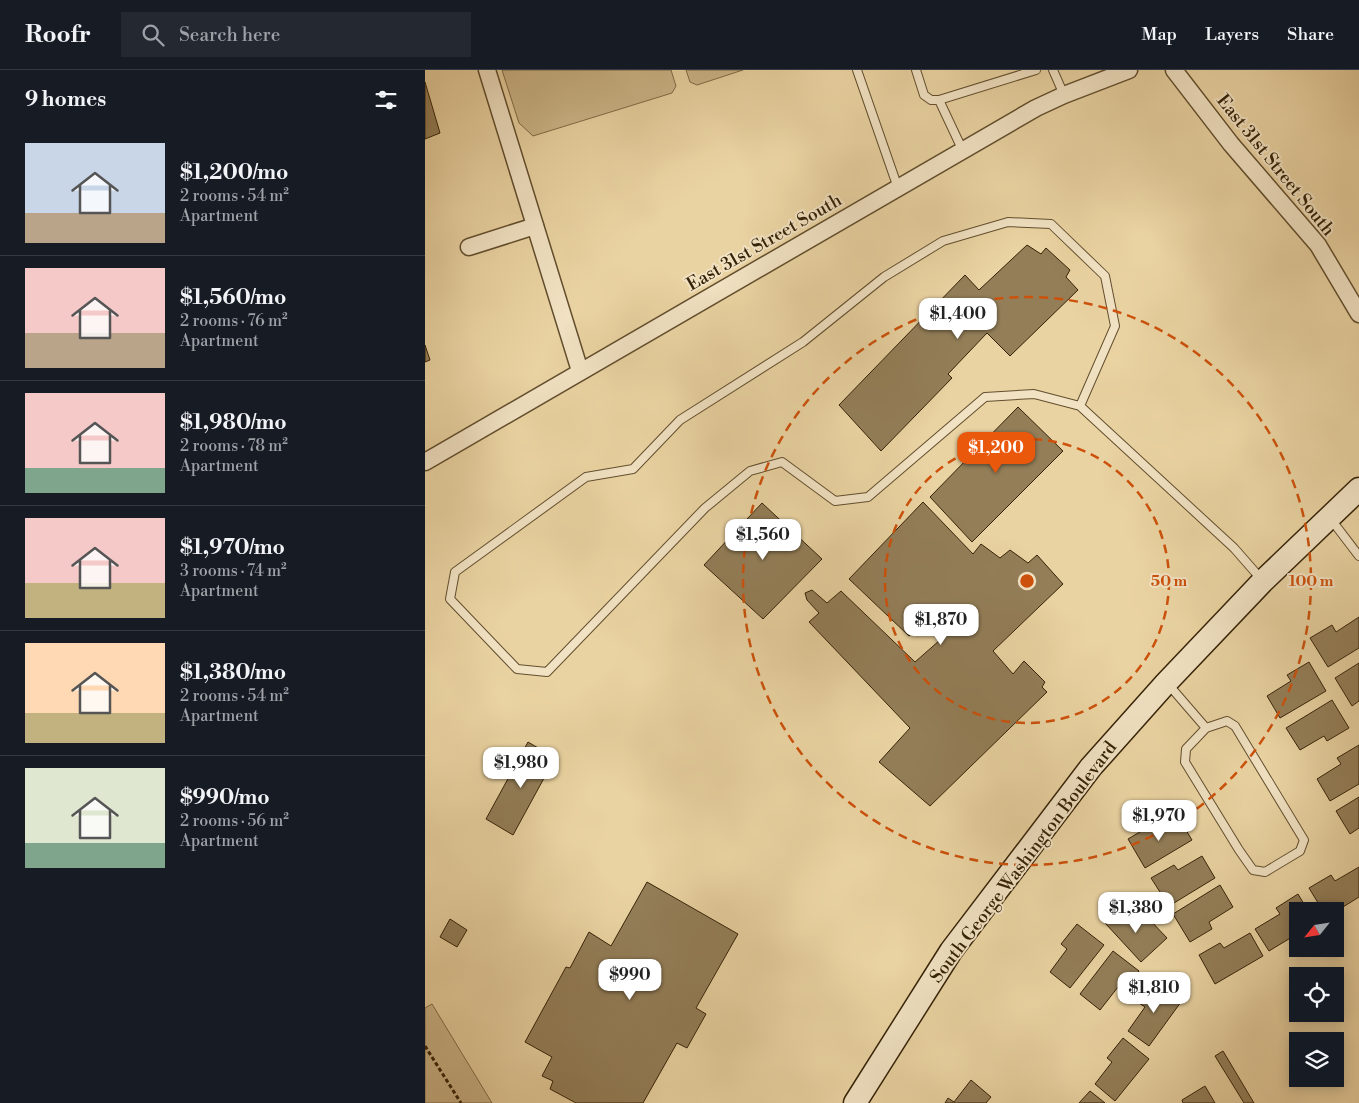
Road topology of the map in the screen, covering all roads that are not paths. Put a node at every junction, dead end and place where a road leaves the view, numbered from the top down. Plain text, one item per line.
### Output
1 (487, 70) edge
2 (857, 70) edge
3 (916, 70) edge
4 (1036, 70) edge
5 (1053, 70) edge
6 (1129, 70) edge
7 (1174, 70) edge
8 (1064, 96) junction
9 (939, 100) junction
10 (963, 151) junction
11 (898, 188) junction
12 (535, 226) junction
13 (469, 247) dead end
14 (1359, 314) edge
15 (580, 371) junction
16 (1080, 406) junction
17 (425, 462) edge
18 (1359, 489) edge
19 (1330, 517) junction
20 (1359, 556) edge
21 (1263, 581) junction
22 (1166, 683) junction
23 (1206, 728) junction
24 (855, 1103) edge

1 - 12 street
2 - 11 lane
3 - 9 lane
4 - 9 lane
5 - 8 lane
6 - 8 street, East 31st Street South
7 - 14 street, East 31st Street South
8 - 10 street, East 31st Street South
9 - 10 lane
10 - 11 street, East 31st Street South
11 - 15 street, East 31st Street South
12 - 13 street
12 - 15 street
15 - 17 street, East 31st Street South
16 - 16 lane
16 - 21 lane
18 - 19 street, South George Washington Boulevard
19 - 20 lane
19 - 21 street, South George Washington Boulevard
21 - 22 street, South George Washington Boulevard
22 - 23 lane
22 - 24 street, South George Washington Boulevard
23 - 23 lane

